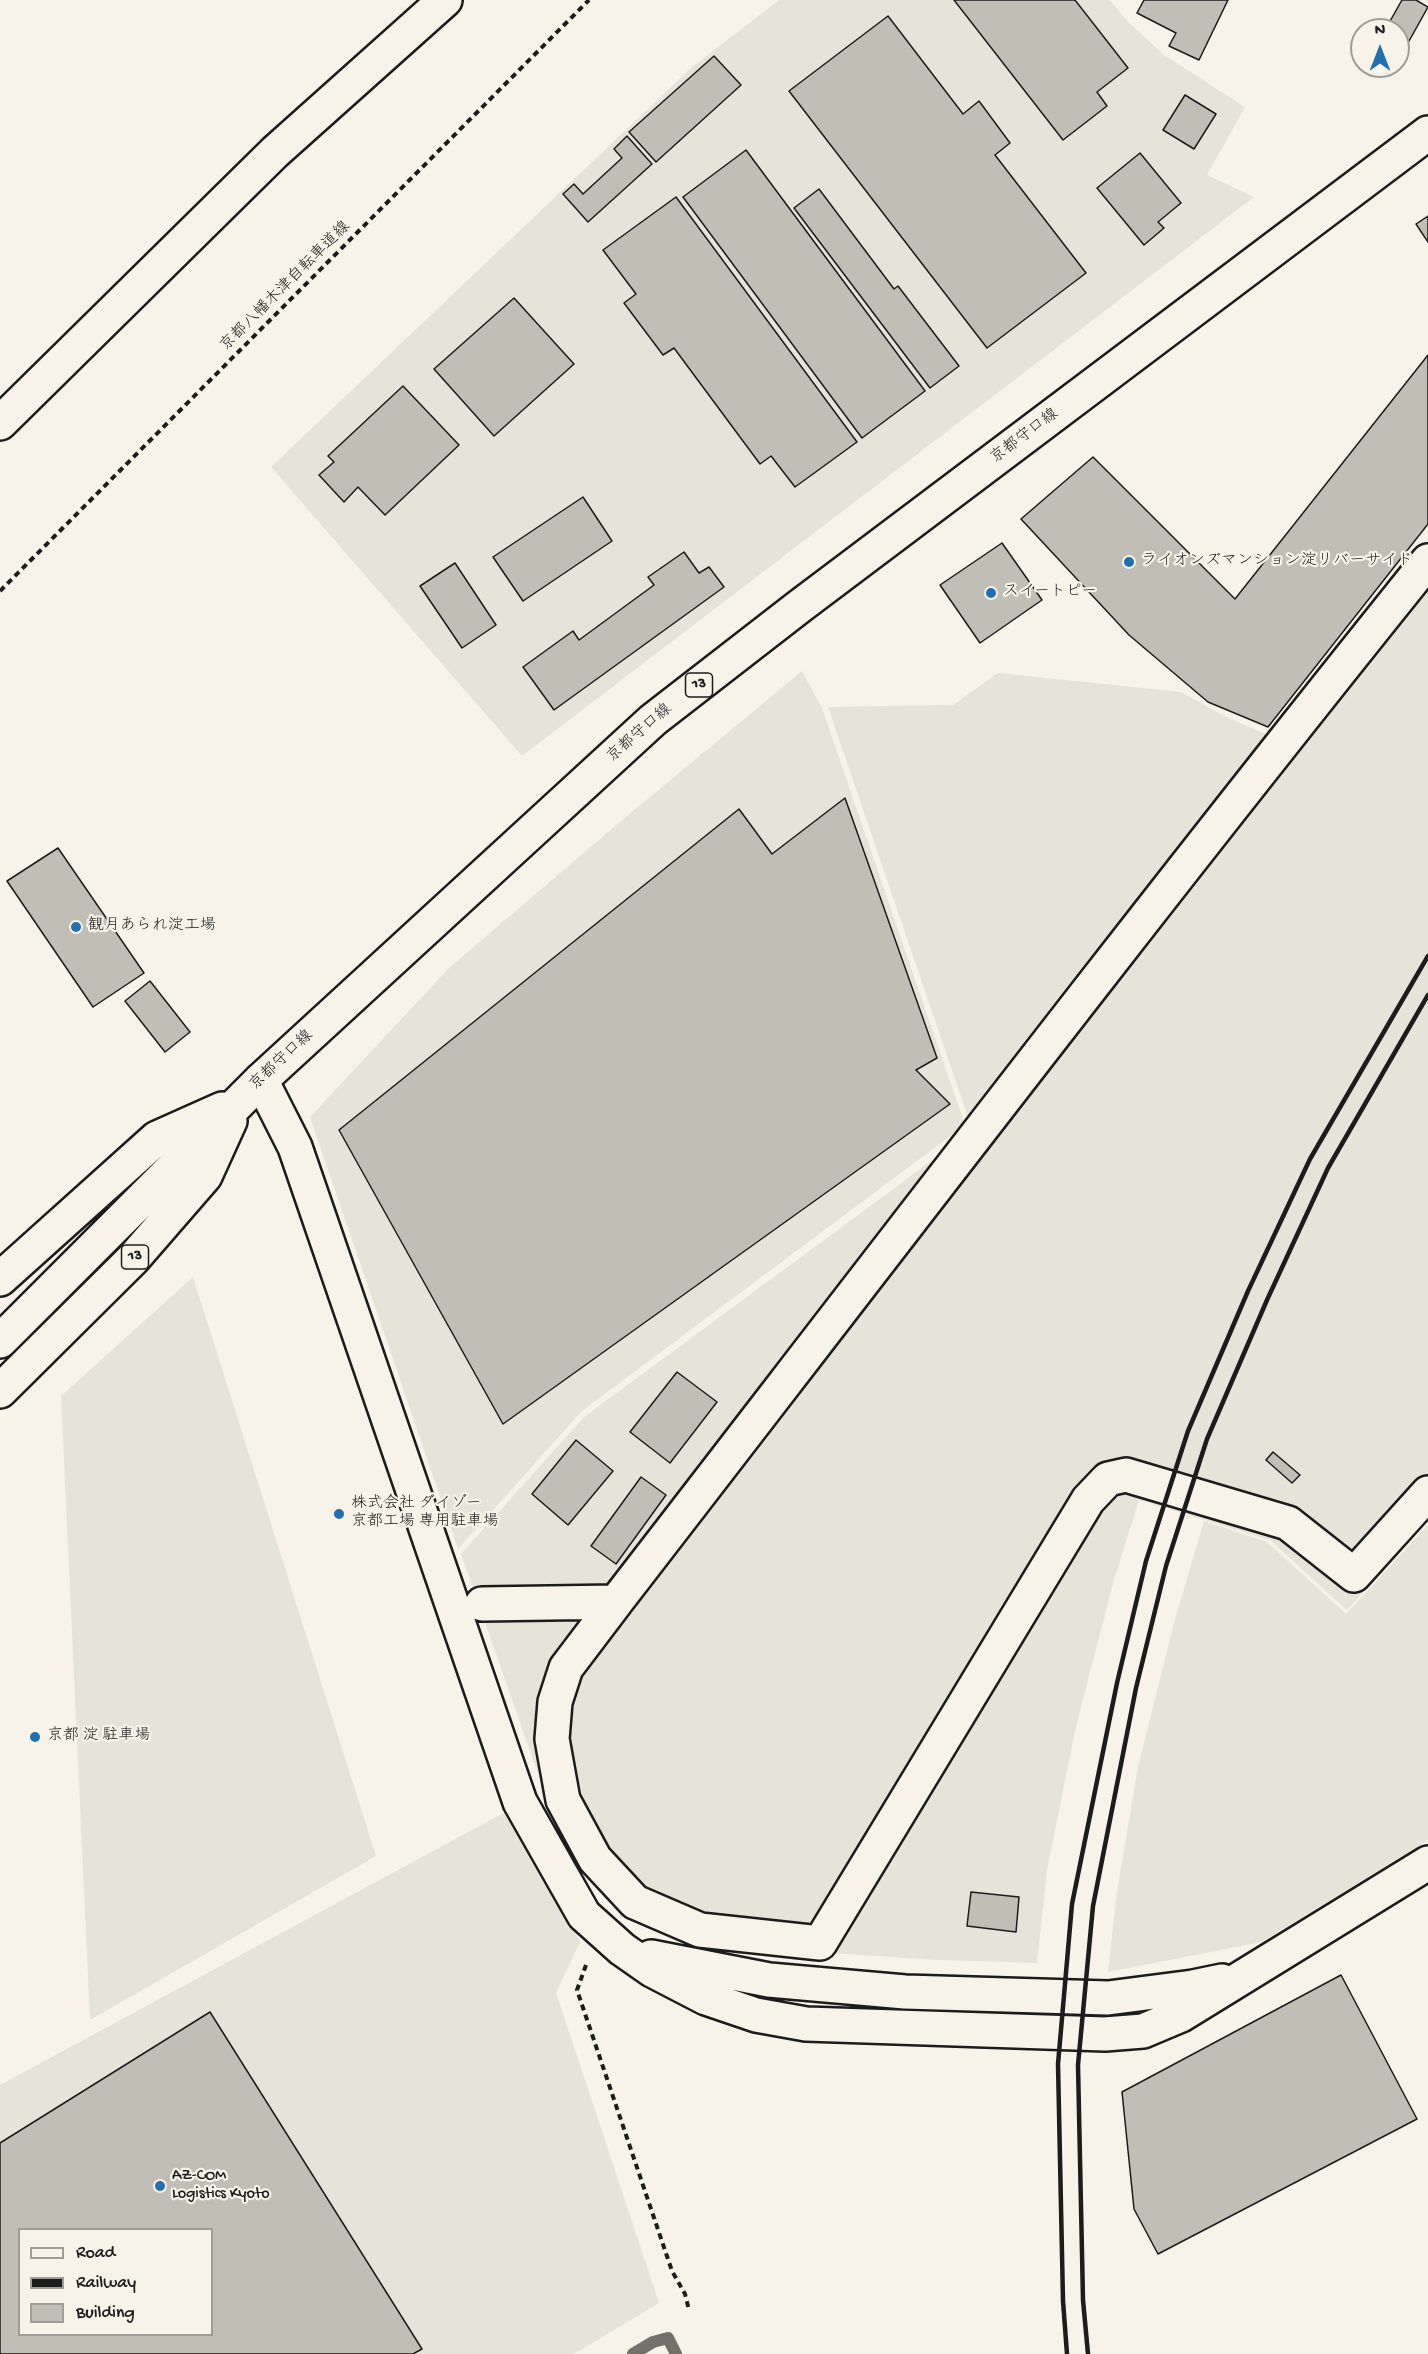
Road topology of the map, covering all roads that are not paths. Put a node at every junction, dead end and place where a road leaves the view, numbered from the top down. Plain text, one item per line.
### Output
1 (445, 0) edge
2 (1428, 133) edge
3 (0, 423) edge
4 (1428, 561) edge
5 (250, 1090) junction
6 (0, 1279) edge
7 (0, 1341) edge
8 (0, 1391) edge
9 (1428, 1493) edge
10 (616, 1602) junction
11 (482, 1604) dead end
12 (1428, 1863) edge

1 - 3 main road
2 - 5 main road, 京都守口線 / 13
4 - 10 main road
5 - 6 main road, 13
5 - 7 main road, 京都守口線 / 13
5 - 8 main road, 13
5 - 12 main road
9 - 10 main road
10 - 11 main road

